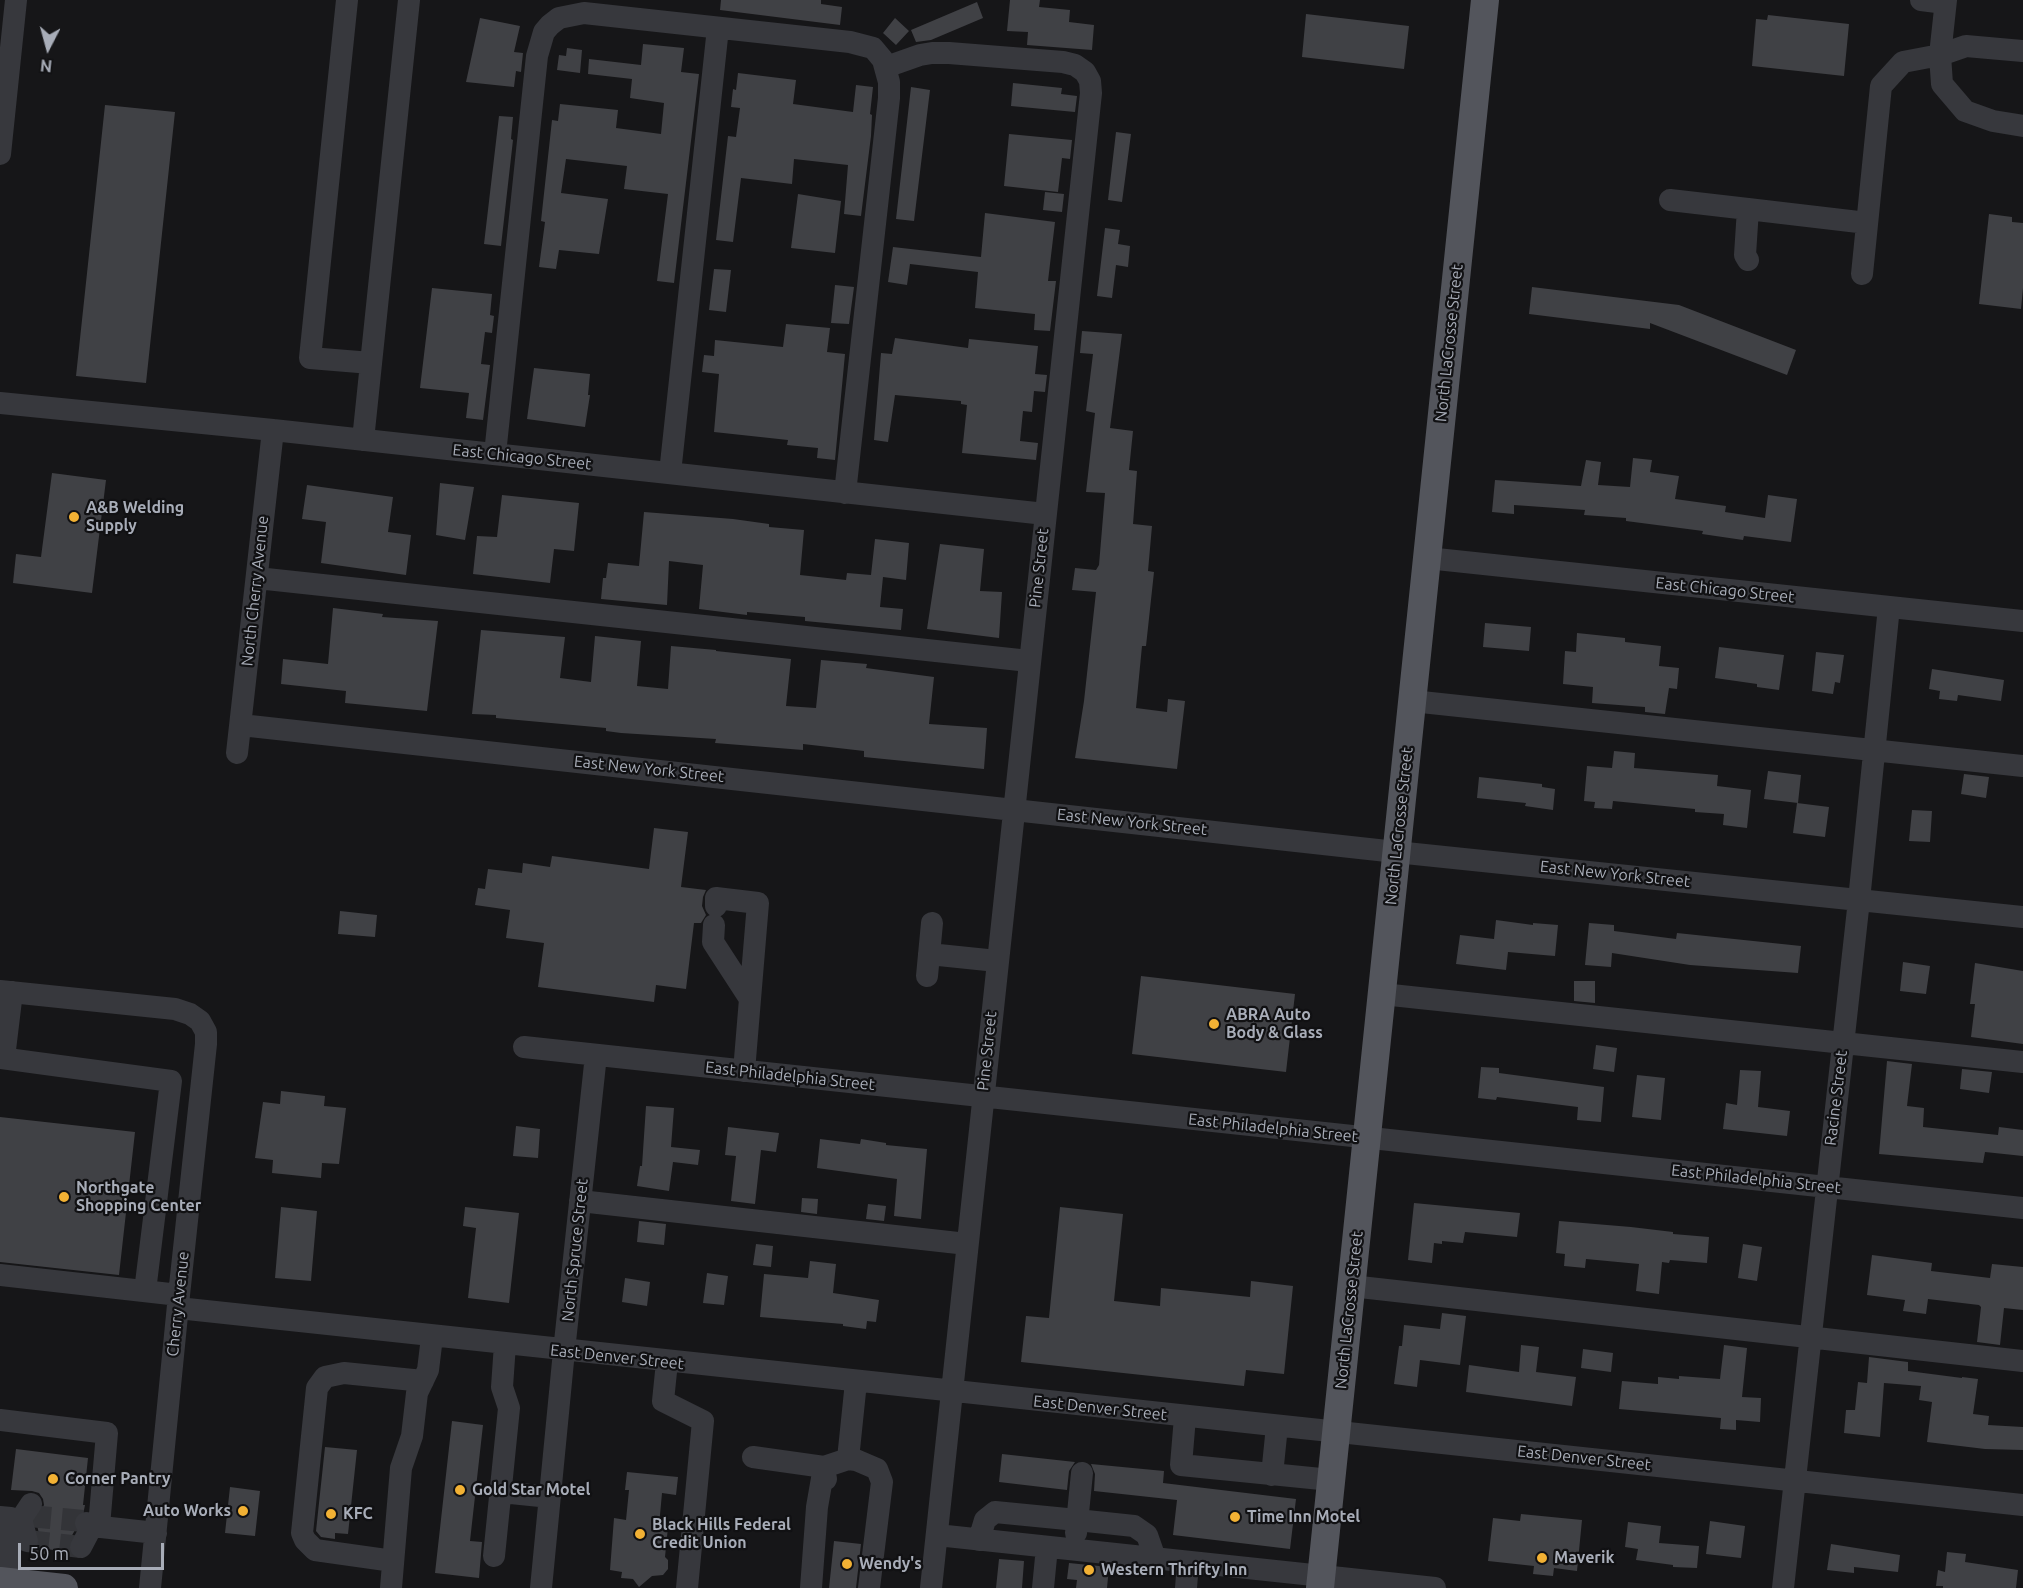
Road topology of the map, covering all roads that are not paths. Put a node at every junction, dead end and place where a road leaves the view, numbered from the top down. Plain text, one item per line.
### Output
1 (16, 0) edge
2 (347, 0) edge
3 (409, 0) edge
4 (1485, 0) edge
5 (1921, 0) edge
6 (1945, 1) edge
7 (718, 28) junction
8 (2023, 51) edge
9 (1941, 55) junction
10 (886, 67) junction
11 (2023, 126) edge
12 (0, 154) edge
13 (1671, 200) dead end
14 (1748, 209) junction
15 (1867, 223) junction
16 (1748, 261) dead end
17 (1862, 274) dead end
18 (371, 363) junction
19 (0, 403) edge
20 (273, 430) junction
21 (363, 440) junction
22 (495, 454) junction
23 (670, 474) junction
24 (845, 493) junction
25 (1045, 514) junction
26 (1427, 558) junction
27 (257, 578) junction
28 (1889, 607) junction
29 (2023, 621) edge
30 (1029, 661) junction
31 (1412, 701) junction
32 (241, 725) junction
33 (1874, 750) junction
34 (237, 753) dead end
35 (2023, 766) edge
36 (1014, 809) junction
37 (1396, 852) junction
38 (1859, 900) junction
39 (2023, 917) edge
40 (932, 923) dead end
41 (722, 954) junction
42 (929, 954) junction
43 (754, 958) junction
44 (997, 961) junction
45 (927, 976) dead end
46 (6, 991) edge
47 (1382, 994) junction
48 (750, 999) junction
49 (1843, 1043) junction
50 (524, 1047) dead end
51 (596, 1055) junction
52 (2, 1058) edge
53 (2023, 1062) edge
54 (744, 1071) junction
55 (982, 1096) junction
56 (1367, 1138) junction
57 (1826, 1187) junction
58 (580, 1201) junction
59 (2023, 1208) edge
60 (967, 1244) junction
61 (0, 1275) edge
62 (1351, 1286) junction
63 (145, 1291) junction
64 (178, 1302) junction
65 (432, 1336) junction
66 (1809, 1338) junction
67 (505, 1344) junction
68 (564, 1351) junction
69 (2023, 1361) edge
70 (668, 1362) junction
71 (423, 1381) junction
72 (855, 1382) junction
73 (951, 1392) junction
74 (1185, 1417) junction
75 (0, 1420) edge
76 (1277, 1426) junction
77 (1336, 1432) junction
78 (753, 1457) dead end
79 (848, 1459) junction
80 (824, 1467) junction
81 (1082, 1473) dead end
82 (1272, 1475) junction
83 (1331, 1480) junction
84 (1794, 1480) junction
85 (501, 1492) junction
86 (550, 1497) junction
87 (2023, 1505) edge
88 (21, 1520) edge
89 (1077, 1520) junction
90 (156, 1533) junction
91 (937, 1535) junction
92 (979, 1540) junction
93 (1047, 1547) junction
94 (1074, 1550) junction
95 (494, 1556) dead end
96 (1155, 1558) junction
97 (393, 1561) junction
98 (1188, 1562) junction
99 (5, 1582) edge
100 (1320, 1582) edge
101 (1406, 1586) edge
102 (64, 1588) edge
103 (150, 1588) edge
104 (391, 1588) edge
105 (541, 1588) edge
106 (687, 1588) edge
107 (811, 1588) edge
108 (816, 1588) edge
109 (869, 1588) edge
110 (932, 1588) edge
111 (1043, 1588) edge
112 (1186, 1588) edge
113 (1435, 1588) edge
114 (1782, 1588) edge

1 - 12 street
2 - 18 street
3 - 18 street
4 - 26 main road, North LaCrosse Street
5 - 6 street
6 - 9 street
7 - 10 street
7 - 22 street
7 - 23 street
8 - 9 street
9 - 11 street
9 - 15 street
10 - 24 street
10 - 25 street, Pine Street
13 - 14 street
14 - 15 street
14 - 16 street
15 - 17 street
18 - 21 street
19 - 20 street, East Chicago Street
20 - 21 street, East Chicago Street
20 - 27 street, North Cherry Avenue
21 - 22 street, East Chicago Street
22 - 23 street, East Chicago Street
23 - 24 street, East Chicago Street
24 - 25 street, East Chicago Street
25 - 30 street, Pine Street
26 - 28 street, East Chicago Street
26 - 31 main road, North LaCrosse Street
27 - 30 street
27 - 32 street, North Cherry Avenue
28 - 29 street, East Chicago Street
28 - 33 street, Racine Street
30 - 36 street, Pine Street
31 - 33 street
31 - 37 main road, North LaCrosse Street
32 - 34 street, North Cherry Avenue
32 - 36 street, East New York Street
33 - 35 street
33 - 38 street, Racine Street
36 - 37 street, East New York Street
36 - 44 street, Pine Street
37 - 38 street, East New York Street
37 - 47 main road, North LaCrosse Street
38 - 39 street, East New York Street
38 - 49 street, Racine Street
40 - 42 street
41 - 43 street
41 - 43 street
41 - 48 street
42 - 44 street
42 - 45 street
43 - 48 street
44 - 55 street, Pine Street
46 - 52 street
46 - 64 street, Cherry Avenue
47 - 49 street
47 - 56 main road, North LaCrosse Street
48 - 54 street
49 - 53 street
49 - 57 street, Racine Street
50 - 51 street, East Philadelphia Street
51 - 54 street, East Philadelphia Street
51 - 58 street, North Spruce Street
52 - 63 street
54 - 55 street, East Philadelphia Street
55 - 56 street, East Philadelphia Street
55 - 60 street, Pine Street
56 - 57 street, East Philadelphia Street
56 - 62 main road, North LaCrosse Street
57 - 59 street, East Philadelphia Street
57 - 66 street, Racine Street
58 - 60 street
58 - 68 street, North Spruce Street
60 - 73 street, Pine Street
61 - 63 street, East Denver Street
62 - 66 street
62 - 77 main road, North LaCrosse Street
63 - 64 street, East Denver Street
64 - 65 street, East Denver Street
64 - 90 street, Cherry Avenue
65 - 67 street, East Denver Street
65 - 71 street
66 - 69 street
66 - 84 street, Racine Street
67 - 68 street, East Denver Street
67 - 85 street
68 - 70 street, East Denver Street
68 - 86 street, North Spruce Street
70 - 72 street, East Denver Street
70 - 106 street
71 - 97 street
71 - 97 street
72 - 73 street, East Denver Street
72 - 79 street
73 - 74 street, East Denver Street
73 - 91 street, Pine Street
74 - 76 street, East Denver Street
74 - 82 street
75 - 90 street
76 - 77 street, East Denver Street
76 - 82 street
77 - 83 main road, North LaCrosse Street
77 - 84 street, East Denver Street
78 - 80 street
79 - 80 street
79 - 109 street
80 - 107 street
80 - 108 street
81 - 89 street
82 - 83 street
83 - 100 main road, North LaCrosse Street
84 - 87 street, East Denver Street
84 - 114 street, Racine Street
85 - 86 street
85 - 95 street
86 - 105 street, North Spruce Street
88 - 99 street
89 - 92 street
89 - 94 street
89 - 96 street
90 - 103 street, Cherry Avenue
91 - 92 street
91 - 110 street, Pine Street
92 - 93 street
93 - 94 street
93 - 111 street
94 - 96 street
96 - 98 street
97 - 104 street
98 - 100 street
98 - 112 street
99 - 102 main road
100 - 101 street
101 - 113 street

